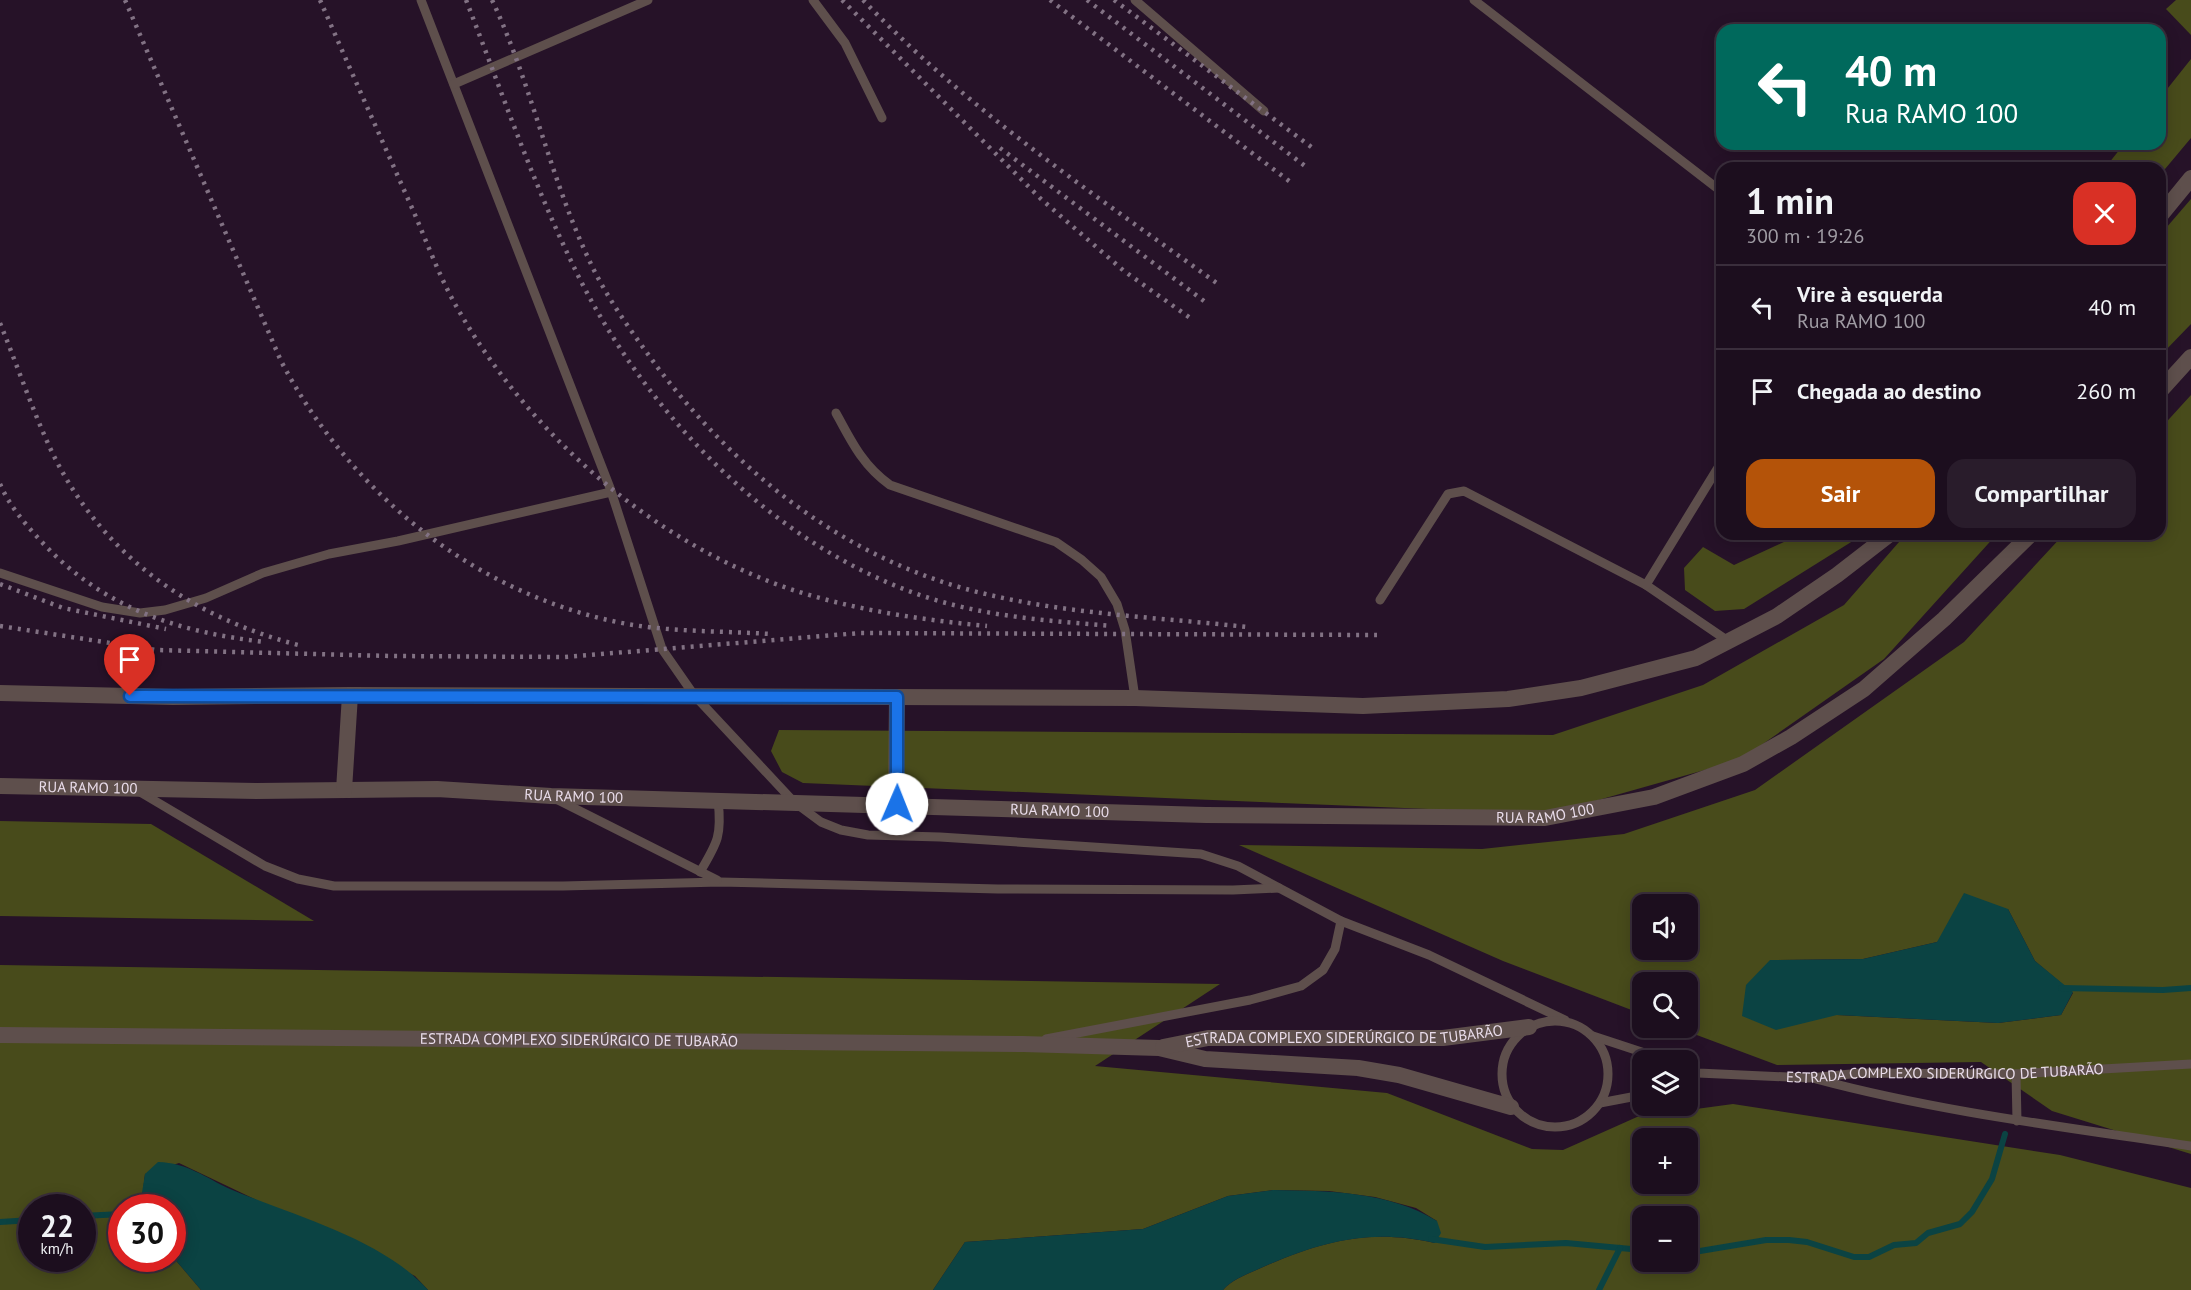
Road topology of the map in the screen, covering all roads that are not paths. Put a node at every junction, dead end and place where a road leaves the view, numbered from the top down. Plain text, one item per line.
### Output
1 (421, 0) edge
2 (648, 0) edge
3 (813, 0) edge
4 (1135, 0) edge
5 (1474, 0) edge
6 (454, 84) junction
7 (1264, 111) dead end
8 (882, 118) dead end
9 (2191, 178) edge
10 (1716, 187) edge
11 (2166, 209) edge
12 (2191, 357) edge
13 (2166, 385) edge
14 (836, 413) dead end
15 (1716, 471) edge
16 (611, 492) junction
17 (1882, 540) edge
18 (2025, 540) edge
19 (0, 573) edge
20 (1646, 585) junction
21 (1380, 600) dead end
22 (1728, 641) junction
23 (0, 693) edge
24 (350, 695) junction
25 (694, 695) junction
26 (897, 697) junction
27 (1135, 698) junction
28 (0, 786) edge
29 (136, 789) junction
30 (344, 790) junction
31 (550, 796) junction
32 (718, 800) junction
33 (794, 802) junction
34 (897, 804) junction
35 (700, 872) junction
36 (720, 882) junction
37 (1281, 888) junction
38 (1341, 921) junction
39 (1576, 1025) junction
40 (1529, 1027) junction
41 (0, 1035) edge
42 (1593, 1036) junction
43 (1023, 1044) junction
44 (1159, 1048) junction
45 (1636, 1050) edge
46 (2191, 1064) edge
47 (1698, 1072) edge
48 (2016, 1074) junction
49 (1809, 1078) junction
50 (1632, 1097) edge
51 (1600, 1103) junction
52 (1511, 1107) junction
53 (2017, 1121) junction
54 (2191, 1146) edge

1 - 6 lane
2 - 6 lane
3 - 8 lane
4 - 7 lane
5 - 10 lane
6 - 16 lane
9 - 11 street
12 - 13 street
14 - 27 lane
15 - 20 lane
16 - 19 lane
16 - 25 lane
17 - 22 street
18 - 34 street, RUA RAMO 100
20 - 21 lane
20 - 22 lane
22 - 27 street
23 - 24 street
24 - 25 street
24 - 30 street
25 - 26 street
25 - 33 lane
26 - 27 street
26 - 34 street
28 - 29 street, RUA RAMO 100
29 - 30 street, RUA RAMO 100
29 - 36 lane
30 - 31 street, RUA RAMO 100
31 - 32 street, RUA RAMO 100
31 - 35 lane
32 - 33 street, RUA RAMO 100
32 - 35 lane
33 - 34 street, RUA RAMO 100
33 - 37 lane
35 - 36 lane
36 - 37 lane
37 - 38 lane
38 - 39 lane
38 - 43 lane
39 - 40 lane, ESTRADA COMPLEXO SIDERÚRGICO DE TUBARÃO
39 - 42 lane, ESTRADA COMPLEXO SIDERÚRGICO DE TUBARÃO
40 - 44 street, ESTRADA COMPLEXO SIDERÚRGICO DE TUBARÃO
40 - 52 lane, ESTRADA COMPLEXO SIDERÚRGICO DE TUBARÃO
41 - 43 street, ESTRADA COMPLEXO SIDERÚRGICO DE TUBARÃO
42 - 45 lane, ESTRADA COMPLEXO SIDERÚRGICO DE TUBARÃO
42 - 51 lane
43 - 44 street, ESTRADA COMPLEXO SIDERÚRGICO DE TUBARÃO
44 - 52 street, ESTRADA COMPLEXO SIDERÚRGICO DE TUBARÃO
46 - 48 lane, ESTRADA COMPLEXO SIDERÚRGICO DE TUBARÃO
47 - 49 lane, ESTRADA COMPLEXO SIDERÚRGICO DE TUBARÃO
48 - 49 lane, ESTRADA COMPLEXO SIDERÚRGICO DE TUBARÃO
48 - 53 lane
49 - 53 lane
50 - 51 lane, ESTRADA COMPLEXO SIDERÚRGICO DE TUBARÃO
51 - 52 lane, ESTRADA COMPLEXO SIDERÚRGICO DE TUBARÃO
53 - 54 lane

